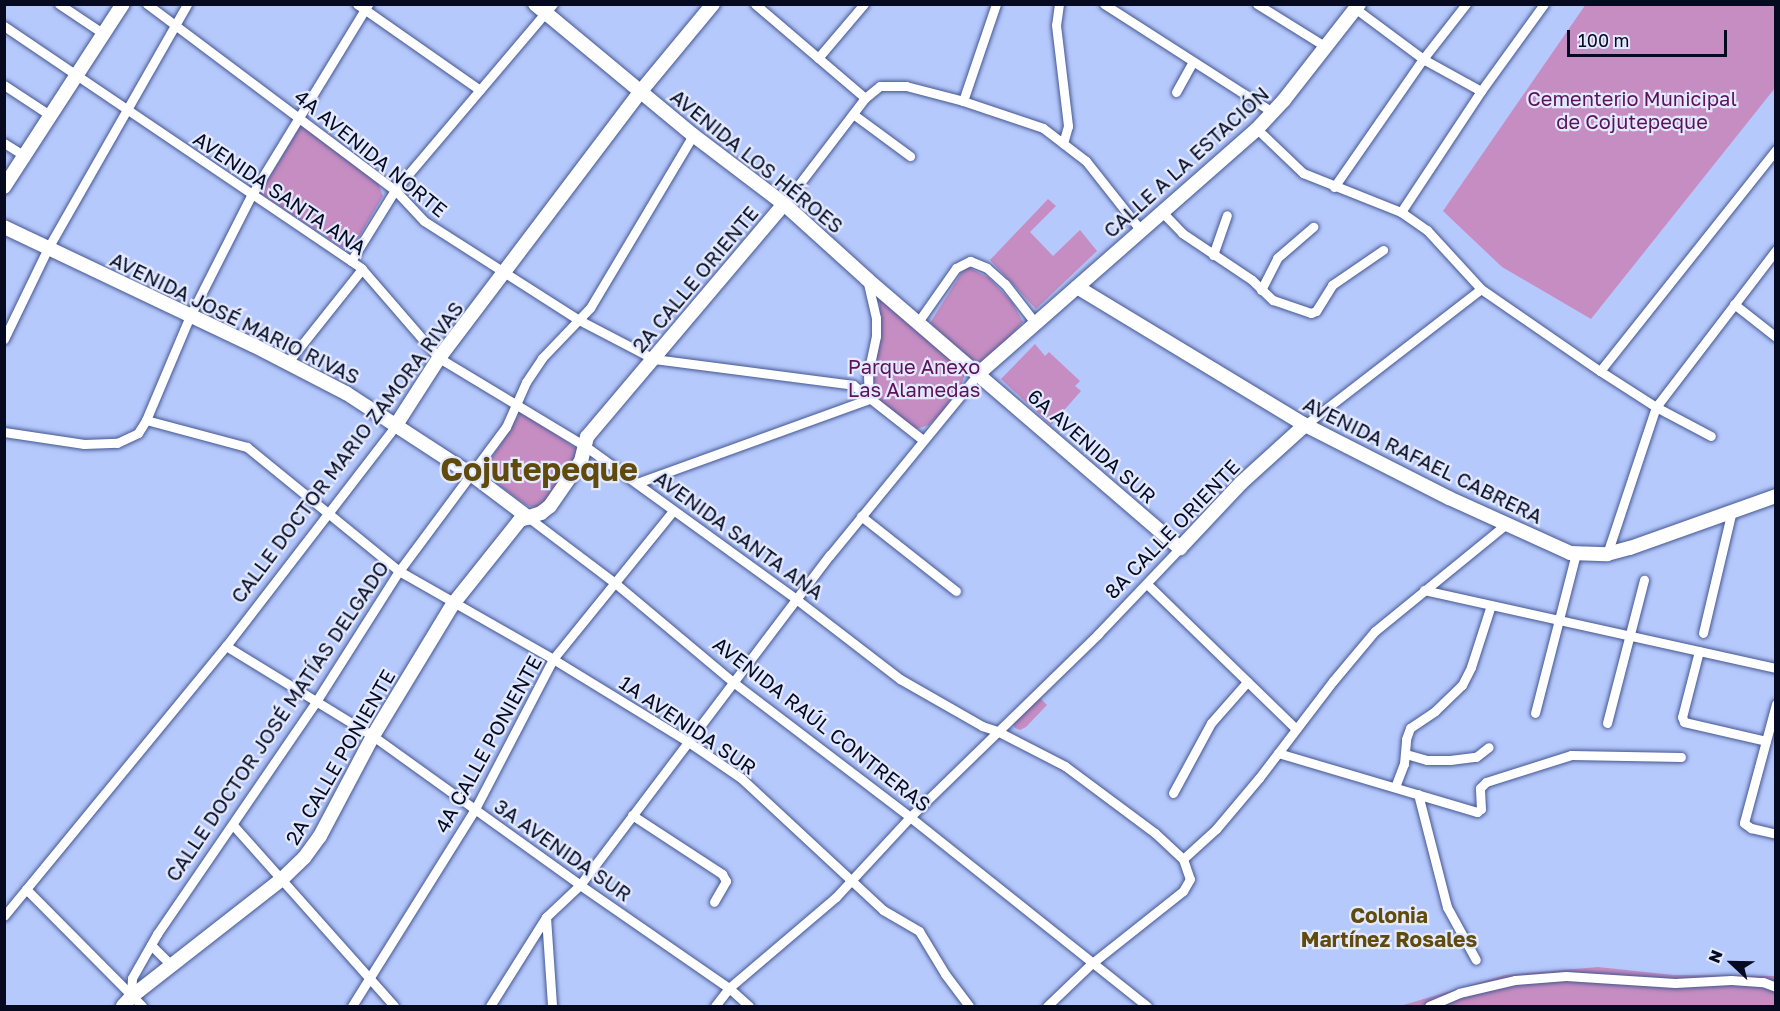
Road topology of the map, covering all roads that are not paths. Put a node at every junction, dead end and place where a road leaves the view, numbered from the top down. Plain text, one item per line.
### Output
1 (59, 4) edge
2 (123, 4) edge
3 (147, 4) edge
4 (187, 4) edge
5 (713, 4) edge
6 (754, 4) edge
7 (864, 4) edge
8 (996, 4) edge
9 (1059, 4) edge
10 (1104, 4) edge
11 (1257, 4) edge
12 (1466, 4) edge
13 (1544, 4) edge
14 (363, 6) edge
15 (545, 7) edge
16 (1358, 7) edge
17 (176, 25) junction
18 (4, 26) edge
19 (104, 34) junction
20 (1326, 47) junction
21 (818, 58) junction
22 (1423, 59) junction
23 (1193, 61) junction
24 (76, 77) junction
25 (4, 85) edge
26 (480, 90) junction
27 (641, 92) junction
28 (1176, 92) dead end
29 (1480, 93) junction
30 (865, 98) junction
31 (963, 101) junction
32 (126, 110) junction
33 (1272, 112) junction
34 (853, 114) junction
35 (51, 116) junction
36 (299, 118) junction
37 (1257, 129) junction
38 (693, 135) junction
39 (4, 143) edge
40 (1063, 143) junction
41 (1776, 150) edge
42 (25, 156) junction
43 (910, 156) dead end
44 (4, 187) edge
45 (1334, 188) junction
46 (395, 190) junction
47 (251, 196) junction
48 (784, 204) junction
49 (1401, 212) junction
50 (1163, 213) junction
51 (1227, 215) dead end
52 (4, 227) edge
53 (1313, 227) dead end
54 (1142, 232) junction
55 (48, 248) junction
56 (1383, 250) dead end
57 (1776, 250) edge
58 (1213, 255) junction
59 (351, 261) junction
60 (1772, 261) edge
61 (362, 269) junction
62 (505, 273) junction
63 (867, 279) junction
64 (1077, 287) junction
65 (1481, 288) junction
66 (1261, 290) junction
67 (1734, 304) junction
68 (190, 316) junction
69 (579, 320) junction
70 (918, 322) junction
71 (1036, 324) junction
72 (1776, 337) edge
73 (4, 339) edge
74 (439, 358) junction
75 (654, 359) junction
76 (288, 362) junction
77 (1600, 371) junction
78 (978, 374) junction
79 (869, 399) junction
80 (516, 405) junction
81 (1656, 407) junction
82 (146, 420) junction
83 (396, 425) junction
84 (1305, 425) junction
85 (4, 432) edge
86 (1711, 436) dead end
87 (923, 440) junction
88 (585, 446) junction
89 (472, 475) junction
90 (637, 483) junction
91 (1776, 496) edge
92 (1732, 510) junction
93 (673, 511) junction
94 (328, 515) junction
95 (861, 516) junction
96 (529, 518) junction
97 (1506, 524) junction
98 (1180, 548) junction
99 (1576, 553) junction
100 (1607, 554) junction
101 (399, 571) junction
102 (1644, 580) dead end
103 (615, 583) junction
104 (1146, 584) junction
105 (1424, 590) junction
106 (956, 591) dead end
107 (796, 599) junction
108 (453, 604) junction
109 (1491, 605) junction
110 (1561, 620) junction
111 (1703, 633) dead end
112 (1630, 636) junction
113 (226, 646) junction
114 (1699, 651) junction
115 (553, 659) junction
116 (1776, 668) edge
117 (733, 681) junction
118 (1246, 682) junction
119 (317, 700) junction
120 (1776, 704) edge
121 (1535, 713) dead end
122 (1607, 723) dead end
123 (1296, 729) junction
124 (998, 731) junction
125 (373, 736) junction
126 (687, 741) junction
127 (1766, 741) junction
128 (1489, 747) dead end
129 (1278, 753) junction
130 (1406, 754) junction
131 (1681, 757) dead end
132 (1395, 787) junction
133 (1173, 794) dead end
134 (1418, 794) junction
135 (475, 809) junction
136 (632, 814) junction
137 (909, 817) junction
138 (233, 825) junction
139 (1776, 834) edge
140 (1183, 859) junction
141 (281, 880) junction
142 (852, 880) junction
143 (580, 885) junction
144 (26, 889) junction
145 (714, 902) dead end
146 (4, 916) edge
147 (546, 917) junction
148 (151, 945) junction
149 (1476, 960) dead end
150 (171, 964) junction
151 (1091, 964) junction
152 (370, 980) junction
153 (1776, 987) edge
154 (729, 988) junction
155 (132, 1003) edge
156 (352, 1006) edge
157 (394, 1006) edge
158 (490, 1006) edge
159 (552, 1006) edge
160 (715, 1006) edge
161 (750, 1006) edge
162 (969, 1006) edge
163 (1047, 1006) edge
164 (1147, 1006) edge
165 (1429, 1006) edge

1 - 19 street
2 - 19 street
3 - 17 street, 4A AVENIDA NORTE
4 - 17 street
5 - 27 street, CALLE DOCTOR MARIO ZAMORA RIVAS
6 - 21 street
7 - 21 street
8 - 31 street
9 - 40 street
10 - 23 street
11 - 20 street
12 - 22 street
13 - 29 street
14 - 26 street
14 - 36 street
15 - 26 street
15 - 27 street, AVENIDA LOS HÉROES
16 - 20 street, CALLE A LA ESTACIÓN
16 - 22 street
17 - 32 street
17 - 36 street, 4A AVENIDA NORTE
18 - 24 street, AVENIDA SANTA ANA
19 - 24 street
20 - 33 street, CALLE A LA ESTACIÓN
21 - 30 street
22 - 29 street
22 - 45 street
23 - 28 street
23 - 33 street
24 - 32 street, AVENIDA SANTA ANA
24 - 35 street
25 - 35 street
26 - 46 street
27 - 38 street, AVENIDA LOS HÉROES
27 - 62 street, CALLE DOCTOR MARIO ZAMORA RIVAS
29 - 49 street
30 - 31 street, 2A CALLE ORIENTE
30 - 34 street, 2A CALLE ORIENTE
31 - 40 street, 2A CALLE ORIENTE
32 - 47 street, AVENIDA SANTA ANA
32 - 55 street
33 - 37 street, CALLE A LA ESTACIÓN
34 - 43 street
34 - 48 street, 2A CALLE ORIENTE
35 - 42 street
36 - 46 street, 4A AVENIDA NORTE
36 - 47 street
37 - 45 street
37 - 50 street, CALLE A LA ESTACIÓN
38 - 48 street, AVENIDA LOS HÉROES
38 - 69 street, CALLE DOCTOR JOSÉ MATÍAS DELGADO
39 - 42 street
40 - 54 street, 2A CALLE ORIENTE
41 - 77 street
42 - 44 street
45 - 49 street
46 - 59 street
46 - 62 street, 4A AVENIDA NORTE
47 - 59 street, AVENIDA SANTA ANA
47 - 68 street
48 - 63 street, AVENIDA LOS HÉROES
48 - 75 street, 2A CALLE ORIENTE
49 - 65 street
50 - 54 street, CALLE A LA ESTACIÓN
50 - 58 street
51 - 58 street
52 - 55 street, AVENIDA JOSÉ MARIO RIVAS
53 - 66 street
54 - 64 street, CALLE A LA ESTACIÓN
55 - 68 street, AVENIDA JOSÉ MARIO RIVAS
55 - 73 street
56 - 66 street
57 - 60 street
58 - 66 street
59 - 61 street, AVENIDA SANTA ANA
60 - 67 street
61 - 74 street, AVENIDA SANTA ANA
61 - 76 street
62 - 69 street, 4A AVENIDA NORTE
62 - 74 street, CALLE DOCTOR MARIO ZAMORA RIVAS
63 - 70 street, AVENIDA LOS HÉROES
63 - 79 street
64 - 71 street, CALLE A LA ESTACIÓN
64 - 84 street, AVENIDA RAFAEL CABRERA
65 - 77 street
65 - 84 street, 8A CALLE ORIENTE
67 - 72 street
67 - 81 street
68 - 76 street, AVENIDA JOSÉ MARIO RIVAS
68 - 82 street
69 - 75 street, 4A AVENIDA NORTE
69 - 80 street, CALLE DOCTOR JOSÉ MATÍAS DELGADO
70 - 71 street
70 - 78 street, AVENIDA LOS HÉROES
71 - 78 street, CALLE A LA ESTACIÓN
74 - 80 street, AVENIDA SANTA ANA
74 - 83 street, CALLE DOCTOR MARIO ZAMORA RIVAS
75 - 79 street
75 - 88 street, 2A CALLE ORIENTE
76 - 83 street, AVENIDA JOSÉ MARIO RIVAS
77 - 81 street
78 - 87 street
78 - 98 street, 6A AVENIDA SUR
79 - 87 street
79 - 90 street
80 - 88 street, AVENIDA SANTA ANA
80 - 89 street, CALLE DOCTOR JOSÉ MATÍAS DELGADO
81 - 86 street
81 - 100 street
82 - 85 street
82 - 94 street, 1A AVENIDA SUR
83 - 89 street, AVENIDA JOSÉ MARIO RIVAS
83 - 94 street, CALLE DOCTOR MARIO ZAMORA RIVAS
84 - 97 street, AVENIDA RAFAEL CABRERA
84 - 98 street, 8A CALLE ORIENTE
87 - 95 street
88 - 90 street, AVENIDA SANTA ANA
88 - 96 street, 2A CALLE ORIENTE
89 - 96 street, AVENIDA RAÚL CONTRERAS
89 - 101 street, CALLE DOCTOR JOSÉ MATÍAS DELGADO
90 - 93 street, AVENIDA SANTA ANA
91 - 92 street, AVENIDA RAFAEL CABRERA
92 - 100 street, AVENIDA RAFAEL CABRERA
92 - 111 street
93 - 103 street, 4A CALLE PONIENTE
93 - 107 street, AVENIDA SANTA ANA
94 - 101 street, 1A AVENIDA SUR
94 - 113 street, CALLE DOCTOR MARIO ZAMORA RIVAS
95 - 106 street
95 - 107 street
96 - 103 street, AVENIDA RAÚL CONTRERAS
96 - 108 street, 2A CALLE PONIENTE
97 - 99 street, AVENIDA RAFAEL CABRERA
97 - 105 street
98 - 104 street, 8A CALLE ORIENTE
99 - 100 street, AVENIDA RAFAEL CABRERA
99 - 110 street
101 - 108 street, 1A AVENIDA SUR
101 - 119 street, CALLE DOCTOR JOSÉ MATÍAS DELGADO
102 - 112 street
103 - 115 street, 4A CALLE PONIENTE
103 - 117 street, AVENIDA RAÚL CONTRERAS
104 - 118 street
104 - 124 street, 8A CALLE ORIENTE
105 - 109 street
105 - 123 street
107 - 117 street
107 - 124 street, AVENIDA SANTA ANA
108 - 115 street, 1A AVENIDA SUR
108 - 125 street, 2A CALLE PONIENTE
109 - 110 street
109 - 130 street
110 - 112 street
110 - 121 street
112 - 114 street
112 - 122 street
113 - 119 street, 3A AVENIDA SUR
113 - 144 street, CALLE DOCTOR MARIO ZAMORA RIVAS
114 - 116 street
114 - 127 street
115 - 126 street, 1A AVENIDA SUR
115 - 135 street, 4A CALLE PONIENTE
117 - 126 street
117 - 137 street, AVENIDA RAÚL CONTRERAS
118 - 123 street
118 - 133 street
119 - 125 street, 3A AVENIDA SUR
119 - 138 street, CALLE DOCTOR JOSÉ MATÍAS DELGADO
120 - 127 street
123 - 129 street
124 - 137 street, 8A CALLE ORIENTE
124 - 140 street, AVENIDA SANTA ANA
125 - 135 street, 3A AVENIDA SUR
125 - 141 street, 2A CALLE PONIENTE
126 - 136 street
126 - 142 street, 1A AVENIDA SUR
127 - 139 street
128 - 130 street
129 - 132 street
129 - 140 street
130 - 132 street
131 - 134 street
132 - 134 street
134 - 149 street
135 - 143 street, 3A AVENIDA SUR
135 - 152 street, 4A CALLE PONIENTE
136 - 143 street
136 - 145 street
137 - 142 street, 8A CALLE ORIENTE
137 - 151 street, AVENIDA RAÚL CONTRERAS
138 - 141 street
138 - 148 street, CALLE DOCTOR JOSÉ MATÍAS DELGADO
140 - 151 street, AVENIDA SANTA ANA
141 - 150 street, 2A CALLE PONIENTE
141 - 152 street
142 - 154 street, 8A CALLE ORIENTE
142 - 162 street, 1A AVENIDA SUR
143 - 147 street
143 - 154 street, 3A AVENIDA SUR
144 - 146 street, CALLE DOCTOR MARIO ZAMORA RIVAS
144 - 155 street
147 - 158 street
147 - 159 street
148 - 150 street
148 - 155 street, CALLE DOCTOR JOSÉ MATÍAS DELGADO
150 - 155 street, 2A CALLE PONIENTE
151 - 163 street
151 - 164 street, AVENIDA RAÚL CONTRERAS
152 - 156 street, 4A CALLE PONIENTE
152 - 157 street
153 - 165 street
154 - 160 street, 8A CALLE ORIENTE
154 - 161 street, 3A AVENIDA SUR

